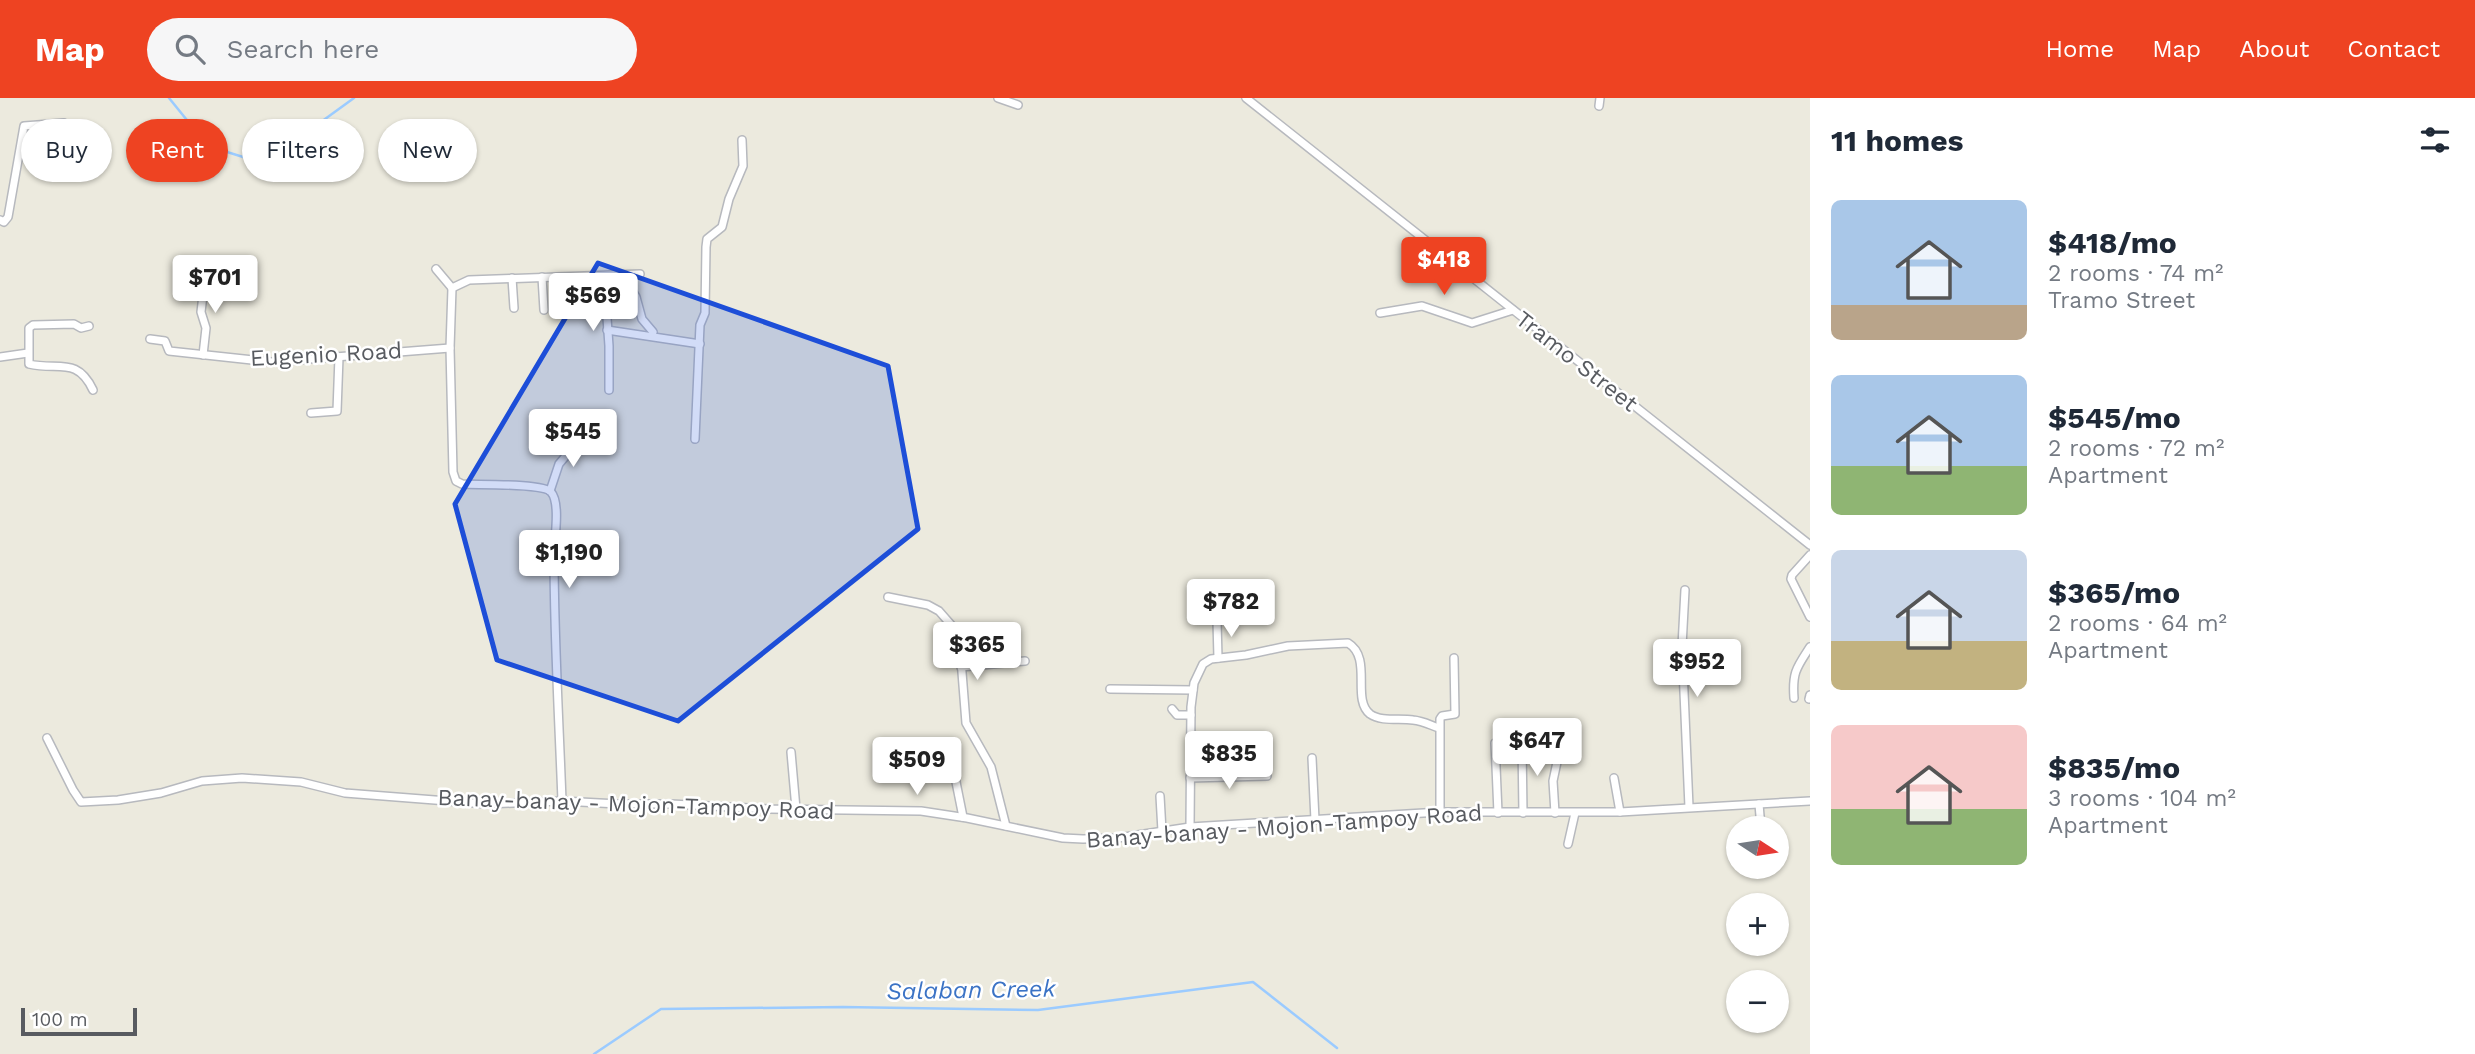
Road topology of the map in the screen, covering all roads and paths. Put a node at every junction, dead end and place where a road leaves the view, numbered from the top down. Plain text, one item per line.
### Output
1 (998, 98) edge
2 (1245, 98) edge
3 (1018, 105) dead end
4 (742, 140) dead end
5 (21, 143) edge
6 (0, 220) edge
7 (206, 270) dead end
8 (436, 270) dead end
9 (640, 274) dead end
10 (622, 275) junction
11 (604, 276) junction
12 (542, 277) junction
13 (512, 278) junction
14 (452, 288) junction
15 (514, 308) dead end
16 (544, 310) dead end
17 (1513, 310) junction
18 (1380, 313) dead end
19 (89, 326) dead end
20 (607, 330) junction
21 (653, 332) dead end
22 (150, 339) dead end
23 (700, 344) junction
24 (450, 348) junction
25 (28, 353) junction
26 (203, 355) junction
27 (0, 357) edge
28 (339, 357) junction
29 (93, 390) dead end
30 (609, 390) dead end
31 (311, 413) dead end
32 (580, 439) dead end
33 (695, 439) dead end
34 (550, 491) junction
35 (1810, 545) edge
36 (1810, 555) edge
37 (1685, 590) dead end
38 (888, 597) dead end
39 (1810, 617) edge
40 (1217, 621) dead end
41 (1810, 647) edge
42 (1218, 658) junction
43 (1454, 658) dead end
44 (1025, 660) dead end
45 (961, 667) junction
46 (1110, 689) dead end
47 (1193, 690) junction
48 (1794, 698) dead end
49 (1172, 709) dead end
50 (1191, 715) junction
51 (1439, 728) junction
52 (47, 738) dead end
53 (1495, 743) dead end
54 (1522, 743) dead end
55 (791, 752) dead end
56 (1312, 758) dead end
57 (1558, 762) dead end
58 (1267, 776) dead end
59 (955, 777) dead end
60 (1190, 778) junction
61 (1614, 778) dead end
62 (1160, 796) dead end
63 (562, 801) junction
64 (1810, 801) edge
65 (1759, 804) junction
66 (1689, 807) junction
67 (796, 809) junction
68 (1440, 812) junction
69 (1620, 812) junction
70 (1498, 813) junction
71 (1523, 813) junction
72 (1555, 813) junction
73 (1575, 813) junction
74 (1760, 816) edge
75 (963, 817) junction
76 (1315, 820) junction
77 (1006, 826) junction
78 (1190, 827) junction
79 (1162, 831) junction
80 (1569, 844) dead end

1 - 3 street
2 - 17 street, Tramo Street
4 - 23 street
5 - 6 street
7 - 26 street
8 - 14 street
9 - 10 street
10 - 11 street
10 - 21 street
11 - 12 street
11 - 20 street
12 - 13 street
12 - 16 street
13 - 14 street
13 - 15 street
14 - 24 street
17 - 18 street
17 - 35 street, Tramo Street
19 - 25 street
20 - 23 street
20 - 30 street
22 - 26 street, Eugenio Road
23 - 33 street
24 - 28 street, Eugenio Road
24 - 34 street
25 - 27 street
25 - 29 street
26 - 28 street, Eugenio Road
28 - 31 street
32 - 34 street
34 - 63 street
36 - 39 street
37 - 66 street
38 - 45 street
40 - 42 street
41 - 48 street
42 - 47 street
42 - 51 street
43 - 51 street
44 - 45 street
45 - 77 street
46 - 47 street
47 - 50 street
49 - 50 street
50 - 60 street
51 - 68 street
52 - 63 street, Banay-banay - Mojon-Tampoy Road
53 - 70 street
54 - 71 street
55 - 67 street
56 - 76 street
57 - 72 street
58 - 60 street
59 - 75 street
60 - 78 street
61 - 69 street
62 - 79 street
63 - 67 street, Banay-banay - Mojon-Tampoy Road
64 - 65 street, Banay-banay - Mojon-Tampoy Road
65 - 66 street, Banay-banay - Mojon-Tampoy Road
65 - 74 street
66 - 69 street, Banay-banay - Mojon-Tampoy Road
67 - 75 street, Banay-banay - Mojon-Tampoy Road
68 - 70 street, Banay-banay - Mojon-Tampoy Road
68 - 76 street, Banay-banay - Mojon-Tampoy Road
69 - 73 street, Banay-banay - Mojon-Tampoy Road
70 - 71 street, Banay-banay - Mojon-Tampoy Road
71 - 72 street, Banay-banay - Mojon-Tampoy Road
72 - 73 street, Banay-banay - Mojon-Tampoy Road
73 - 80 street
75 - 77 street, Banay-banay - Mojon-Tampoy Road
76 - 78 street, Banay-banay - Mojon-Tampoy Road
77 - 79 street, Banay-banay - Mojon-Tampoy Road
78 - 79 street, Banay-banay - Mojon-Tampoy Road

